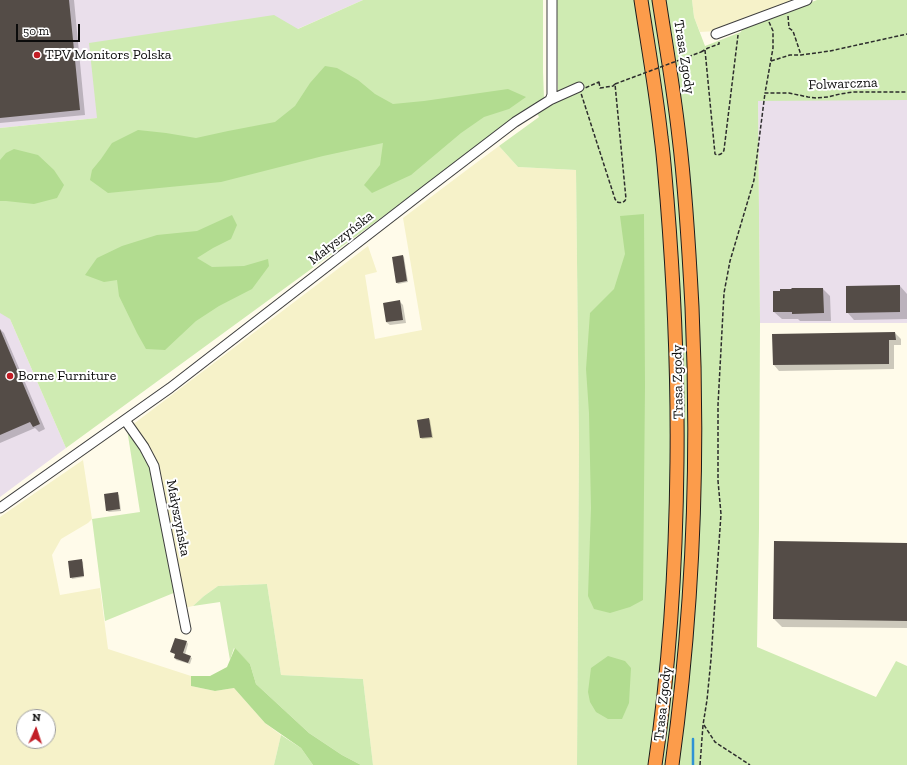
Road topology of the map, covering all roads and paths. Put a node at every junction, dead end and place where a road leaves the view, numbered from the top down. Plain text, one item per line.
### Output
1 (552, 0) edge
2 (641, 0) edge
3 (658, 0) edge
4 (807, 0) edge
5 (788, 7) junction
6 (766, 15) junction
7 (738, 33) dead end
8 (907, 34) edge
9 (717, 37) joint
10 (705, 50) junction
11 (801, 55) junction
12 (771, 61) junction
13 (615, 84) junction
14 (580, 90) junction
15 (907, 92) edge
16 (764, 93) junction
17 (550, 100) junction
18 (125, 420) junction
19 (0, 508) edge
20 (186, 629) dead end
21 (703, 725) junction
22 (655, 765) edge
23 (672, 765) edge
24 (700, 765) edge
25 (750, 765) edge

1 - 17 street
2 - 22 highway, Trasa Zgody
3 - 23 highway, Trasa Zgody
4 - 5 street
5 - 6 street
5 - 11 path
6 - 9 street
6 - 12 path
7 - 10 path
8 - 11 path
9 - 10 path
10 - 13 path, bridge
11 - 12 path
12 - 16 path
13 - 14 path
13 - 14 path
14 - 17 street, Małyszyńska
15 - 16 path, Folwarczna
16 - 21 path
17 - 18 street, Małyszyńska
18 - 19 street, Małyszyńska
18 - 20 street, Małyszyńska
21 - 24 path
21 - 25 path

